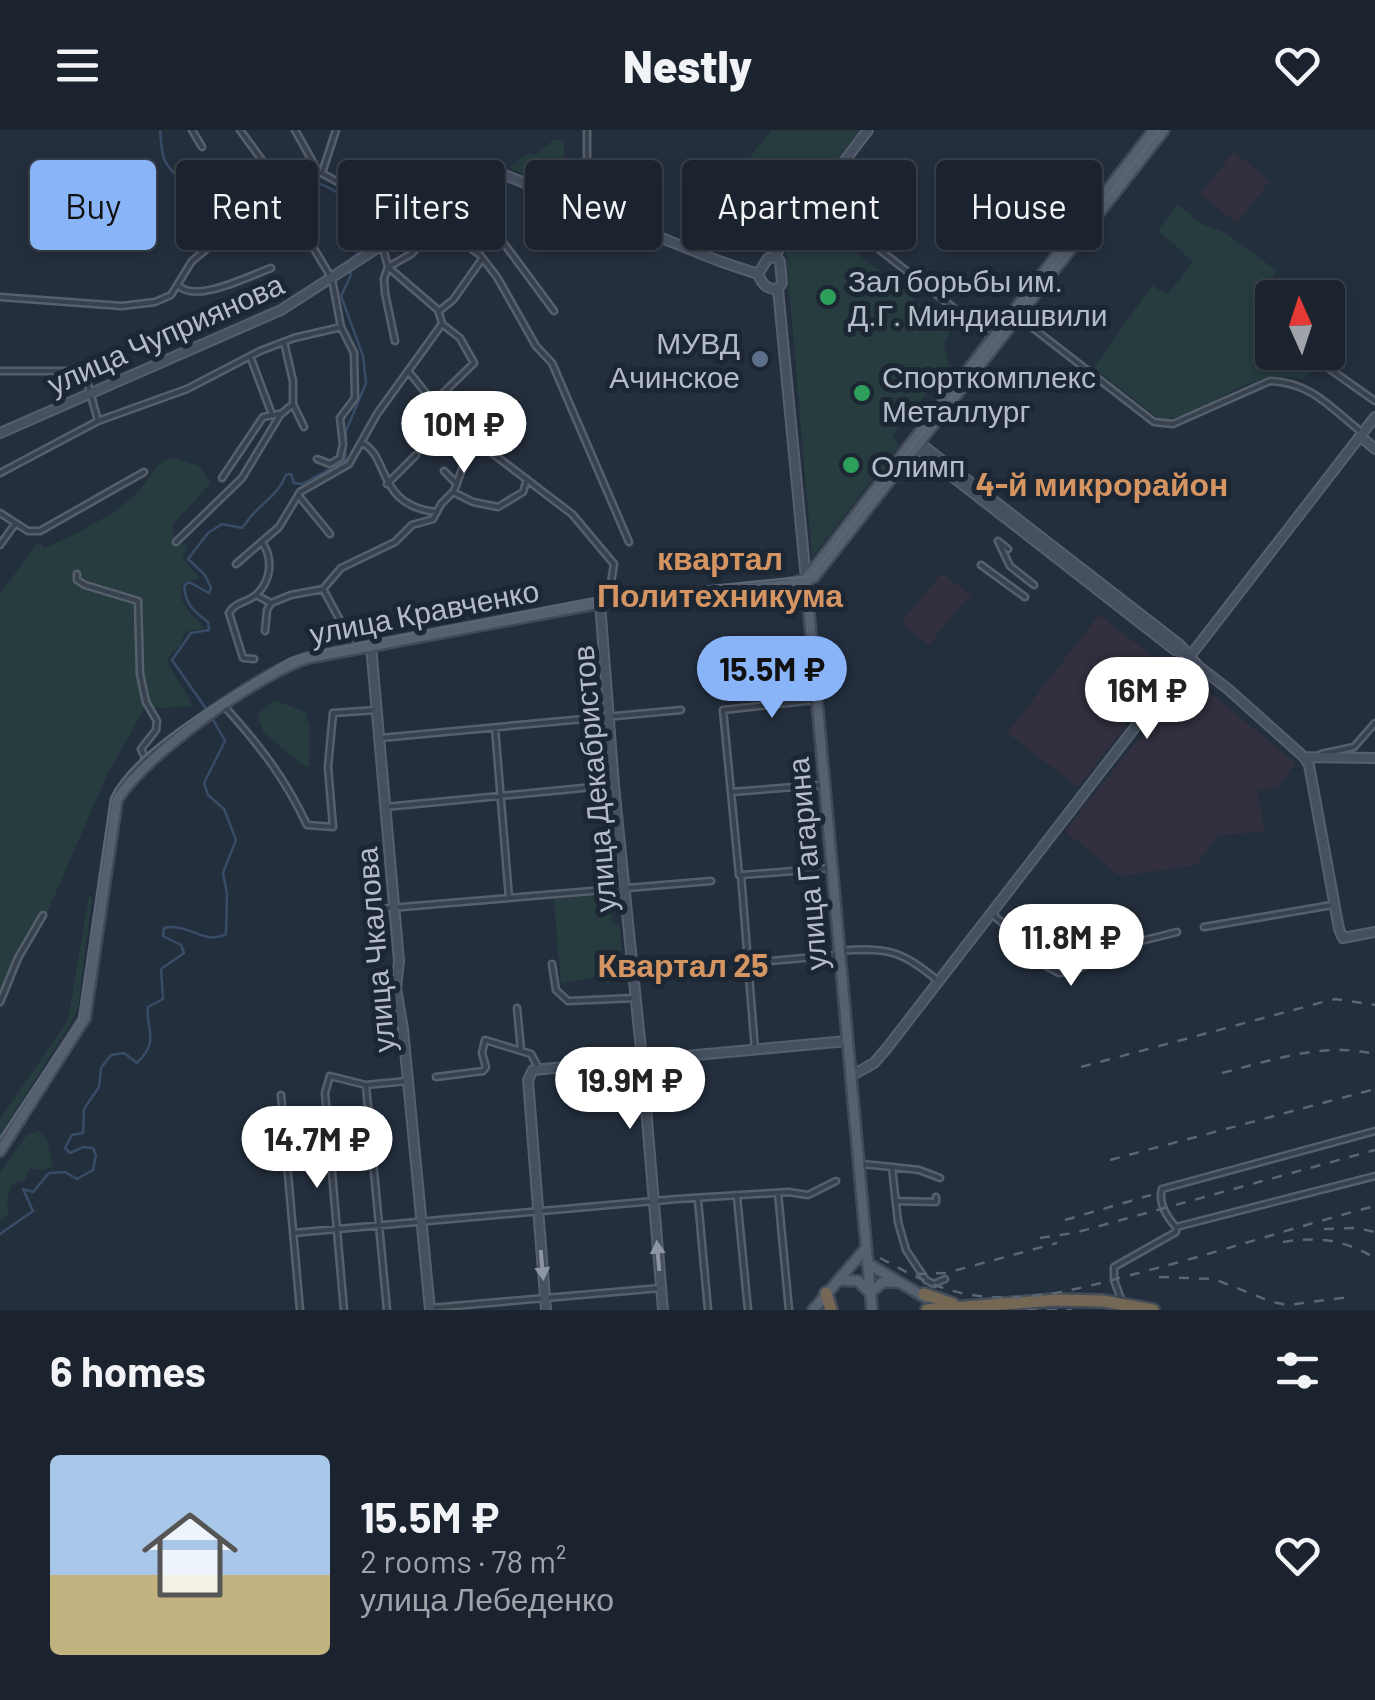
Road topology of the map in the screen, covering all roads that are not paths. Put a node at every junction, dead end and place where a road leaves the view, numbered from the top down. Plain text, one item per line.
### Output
1 (192, 130) edge
2 (240, 130) edge
3 (295, 130) edge
4 (336, 130) edge
5 (586, 130) edge
6 (868, 130) edge
7 (1164, 130) edge
8 (1153, 136) edge
9 (202, 148) dead end
10 (262, 160) edge
11 (588, 160) edge
12 (845, 160) edge
13 (320, 173) junction
14 (338, 183) edge
15 (662, 237) edge
16 (505, 245) edge
17 (205, 250) edge
18 (315, 250) edge
19 (375, 250) edge
20 (383, 250) edge
21 (415, 250) edge
22 (475, 250) edge
23 (778, 250) edge
24 (881, 250) edge
25 (775, 257) junction
26 (482, 259) junction
27 (388, 267) junction
28 (271, 268) dead end
29 (758, 274) junction
30 (332, 278) junction
31 (178, 286) junction
32 (778, 289) junction
33 (0, 297) edge
34 (439, 311) junction
35 (554, 311) dead end
36 (1015, 314) junction
37 (442, 324) junction
38 (341, 327) junction
39 (394, 340) dead end
40 (995, 340) junction
41 (284, 342) junction
42 (250, 356) junction
43 (1331, 370) edge
44 (0, 371) edge
45 (409, 372) junction
46 (91, 393) junction
47 (1375, 402) edge
48 (434, 403) junction
49 (293, 404) junction
50 (271, 414) junction
51 (280, 415) junction
52 (1375, 417) edge
53 (98, 421) junction
54 (304, 427) dead end
55 (0, 434) edge
56 (1361, 434) junction
57 (362, 443) junction
58 (914, 443) junction
59 (1375, 449) edge
60 (416, 455) dead end
61 (317, 459) dead end
62 (462, 469) dead end
63 (144, 472) dead end
64 (444, 472) dead end
65 (0, 473) edge
66 (222, 478) dead end
67 (528, 479) junction
68 (387, 484) junction
69 (457, 484) junction
70 (454, 491) junction
71 (298, 495) junction
72 (0, 512) edge
73 (437, 512) junction
74 (15, 524) junction
75 (330, 534) dead end
76 (176, 542) dead end
77 (262, 542) junction
78 (629, 542) dead end
79 (0, 545) edge
80 (1008, 549) dead end
81 (236, 564) dead end
82 (981, 565) dead end
83 (77, 574) dead end
84 (806, 579) junction
85 (1034, 586) dead end
86 (323, 589) junction
87 (610, 589) dead end
88 (256, 595) junction
89 (1025, 598) dead end
90 (600, 603) junction
91 (271, 604) junction
92 (265, 630) dead end
93 (371, 646) junction
94 (352, 650) junction
95 (1192, 656) junction
96 (254, 659) dead end
97 (816, 700) junction
98 (220, 708) junction
99 (377, 710) junction
100 (681, 710) dead end
101 (609, 718) junction
102 (1375, 723) edge
103 (495, 728) junction
104 (380, 738) junction
105 (1309, 758) junction
106 (1375, 758) edge
107 (148, 764) junction
108 (614, 785) junction
109 (824, 785) junction
110 (731, 792) junction
111 (500, 797) junction
112 (384, 806) junction
113 (832, 868) junction
114 (739, 875) junction
115 (711, 880) dead end
116 (624, 888) junction
117 (509, 898) junction
118 (1334, 905) junction
119 (393, 908) junction
120 (378, 909) dead end
121 (991, 913) junction
122 (42, 915) dead end
123 (1204, 927) dead end
124 (1178, 932) dead end
125 (1375, 932) edge
126 (839, 953) junction
127 (748, 963) junction
128 (552, 964) dead end
129 (938, 981) junction
130 (636, 998) junction
131 (0, 1002) edge
132 (517, 1008) dead end
133 (848, 1041) junction
134 (521, 1050) junction
135 (755, 1050) junction
136 (642, 1060) junction
137 (538, 1068) junction
138 (436, 1076) dead end
139 (850, 1076) junction
140 (407, 1081) junction
141 (366, 1085) junction
142 (281, 1095) dead end
143 (1375, 1131) edge
144 (0, 1151) edge
145 (858, 1163) junction
146 (892, 1166) junction
147 (1375, 1176) edge
148 (940, 1178) dead end
149 (836, 1180) dead end
150 (778, 1193) junction
151 (737, 1197) junction
152 (936, 1197) dead end
153 (698, 1200) junction
154 (654, 1202) junction
155 (896, 1202) junction
156 (538, 1211) junction
157 (421, 1221) junction
158 (378, 1226) junction
159 (1176, 1227) junction
160 (338, 1229) junction
161 (293, 1233) junction
162 (866, 1248) junction
163 (867, 1263) junction
164 (836, 1280) junction
165 (945, 1280) dead end
166 (900, 1282) junction
167 (660, 1288) junction
168 (826, 1293) junction
169 (924, 1294) junction
170 (545, 1298) junction
171 (871, 1302) edge
172 (1122, 1304) junction
173 (962, 1306) junction
174 (430, 1309) edge
175 (300, 1310) edge
176 (344, 1310) edge
177 (386, 1310) edge
178 (546, 1310) edge
179 (662, 1310) edge
180 (708, 1310) edge
181 (748, 1310) edge
182 (788, 1310) edge
183 (813, 1310) edge
184 (831, 1310) edge
185 (926, 1310) edge
186 (1152, 1310) edge

1 - 9 street
2 - 10 street
3 - 13 street
4 - 13 street
5 - 11 street
6 - 12 main road
7 - 8 main road, улица Кравченко
8 - 36 main road, улица Кравченко
13 - 14 street
15 - 29 main road
16 - 35 street
17 - 31 street
18 - 30 street
19 - 30 main road, улица Чуприянова
20 - 27 street
21 - 27 street
22 - 26 street
23 - 25 main road
24 - 40 street
25 - 29 main road
25 - 32 main road, улица Гагарина
26 - 34 street
26 - 78 street
27 - 34 street
27 - 39 street
28 - 31 street
29 - 32 main road
30 - 38 street
30 - 46 main road, улица Чуприянова
31 - 33 street
32 - 84 main road, улица Гагарина
34 - 37 street
36 - 40 main road, улица Кравченко
36 - 56 street
37 - 45 street
37 - 48 street
38 - 41 street
38 - 61 street
40 - 58 main road, улица Кравченко
41 - 42 street
41 - 49 street
42 - 50 street
42 - 53 street
43 - 47 street
44 - 46 street
45 - 48 street
45 - 57 street
46 - 53 street
46 - 55 main road, улица Чуприянова
48 - 67 street
49 - 51 street
49 - 54 street
50 - 51 street
50 - 66 street
51 - 76 street
52 - 56 main road
53 - 65 street
56 - 59 main road
56 - 95 main road
57 - 68 street
57 - 71 street
58 - 84 main road, улица Кравченко
58 - 95 main road
60 - 68 street
62 - 69 street
63 - 74 street
64 - 69 street
67 - 70 street
67 - 87 street
68 - 73 street
69 - 70 street
70 - 73 street
71 - 75 street
71 - 77 street
72 - 74 street
73 - 86 street
74 - 79 street
77 - 81 street
77 - 88 street
80 - 85 street
82 - 89 street
83 - 107 street
84 - 90 main road, улица Кравченко
84 - 97 main road, улица Гагарина
86 - 91 street
86 - 94 street
88 - 91 street
88 - 96 street
90 - 93 main road, улица Кравченко
90 - 101 main road, улица Декабристов
91 - 92 street
93 - 94 main road, улица Кравченко
93 - 99 main road, улица Чкалова
94 - 98 main road, улица Кравченко
95 - 105 main road
95 - 121 main road
97 - 109 main road, улица Гагарина
97 - 110 street
98 - 99 street
98 - 107 main road, улица Кравченко
99 - 104 main road, улица Чкалова
100 - 101 street
101 - 103 street
101 - 108 main road, улица Декабристов
102 - 105 street
103 - 104 street
103 - 111 street
104 - 112 main road, улица Чкалова
105 - 106 main road
105 - 118 main road
107 - 144 main road, улица Кравченко
108 - 111 street
108 - 116 main road, улица Декабристов
109 - 110 street
109 - 113 main road, улица Гагарина
110 - 114 street
111 - 112 street
111 - 117 street
112 - 119 main road, улица Чкалова
113 - 114 street
113 - 126 main road, улица Гагарина
114 - 127 street
115 - 116 street
116 - 117 street
116 - 130 main road, улица Декабристов
117 - 119 street
118 - 123 street
118 - 125 main road
119 - 120 street
119 - 140 main road, улица Чкалова
121 - 124 street
121 - 129 main road
122 - 131 street
126 - 127 street
126 - 129 street
126 - 133 main road, улица Гагарина
127 - 135 street
128 - 130 street
129 - 139 main road
130 - 136 main road, улица Декабристов
132 - 134 street
133 - 135 main road
133 - 139 main road, улица Гагарина
134 - 137 street
134 - 138 street
135 - 136 main road
136 - 137 main road
136 - 154 main road, улица Декабристов
137 - 156 main road
139 - 145 main road, улица Гагарина
140 - 141 street
140 - 157 main road, улица Чкалова
141 - 158 street
141 - 160 street
142 - 161 street
143 - 159 street
145 - 146 street
145 - 162 main road, улица Гагарина
146 - 148 street
146 - 155 street
147 - 159 street
149 - 150 street
150 - 151 street
150 - 182 street
151 - 153 street
151 - 181 street
152 - 155 street
153 - 154 street
153 - 180 street
154 - 156 street
167 -> 154 main road, улица Декабристов
155 - 165 street
156 - 157 street
156 -> 170 main road
157 - 158 street
157 - 174 main road, улица Чкалова
158 - 160 street
158 - 177 street
159 - 172 street
160 - 161 street
160 - 176 street
161 - 175 street
162 - 163 main road, улица Гагарина
162 - 164 main road
163 - 166 main road
163 - 171 main road, улица Гагарина
164 - 168 main road
164 - 171 main road
166 - 169 main road
166 - 171 main road
167 - 170 street
167 - 179 main road, улица Декабристов
168 - 183 main road
168 - 184 highway
169 - 173 highway
169 - 185 main road
170 - 174 street
170 - 178 main road
172 - 173 highway
172 - 186 highway
173 - 185 highway

